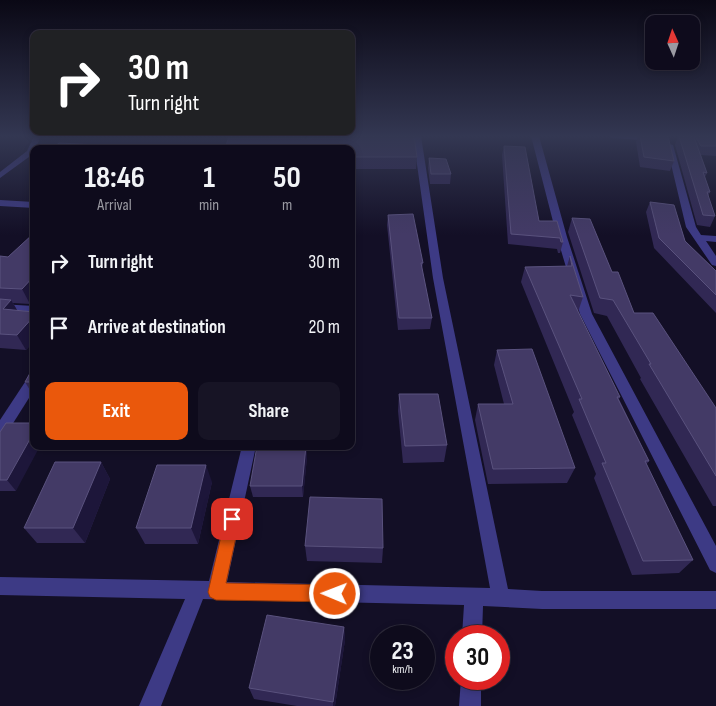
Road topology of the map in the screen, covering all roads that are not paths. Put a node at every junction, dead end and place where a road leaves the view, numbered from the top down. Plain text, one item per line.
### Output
1 (423, 169) edge
2 (544, 169) edge
3 (678, 169) edge
4 (1, 204) edge
5 (30, 205) edge
6 (697, 237) junction
7 (716, 239) edge
8 (716, 263) edge
9 (0, 308) edge
10 (30, 310) edge
11 (30, 385) edge
12 (0, 432) edge
13 (248, 450) edge
14 (716, 564) edge
15 (0, 586) edge
16 (207, 591) junction
17 (474, 596) junction
18 (501, 598) junction
19 (716, 600) edge
20 (473, 625) edge
21 (471, 690) edge
22 (150, 706) edge
23 (470, 706) edge

1 - 18 street
2 - 14 street
3 - 6 street
4 - 5 street
6 - 7 street
6 - 8 street
9 - 10 street
11 - 12 street
13 - 16 street
15 - 16 street
16 - 17 street
16 - 22 street
17 - 18 street
17 - 20 street
18 - 19 street
21 - 23 street

